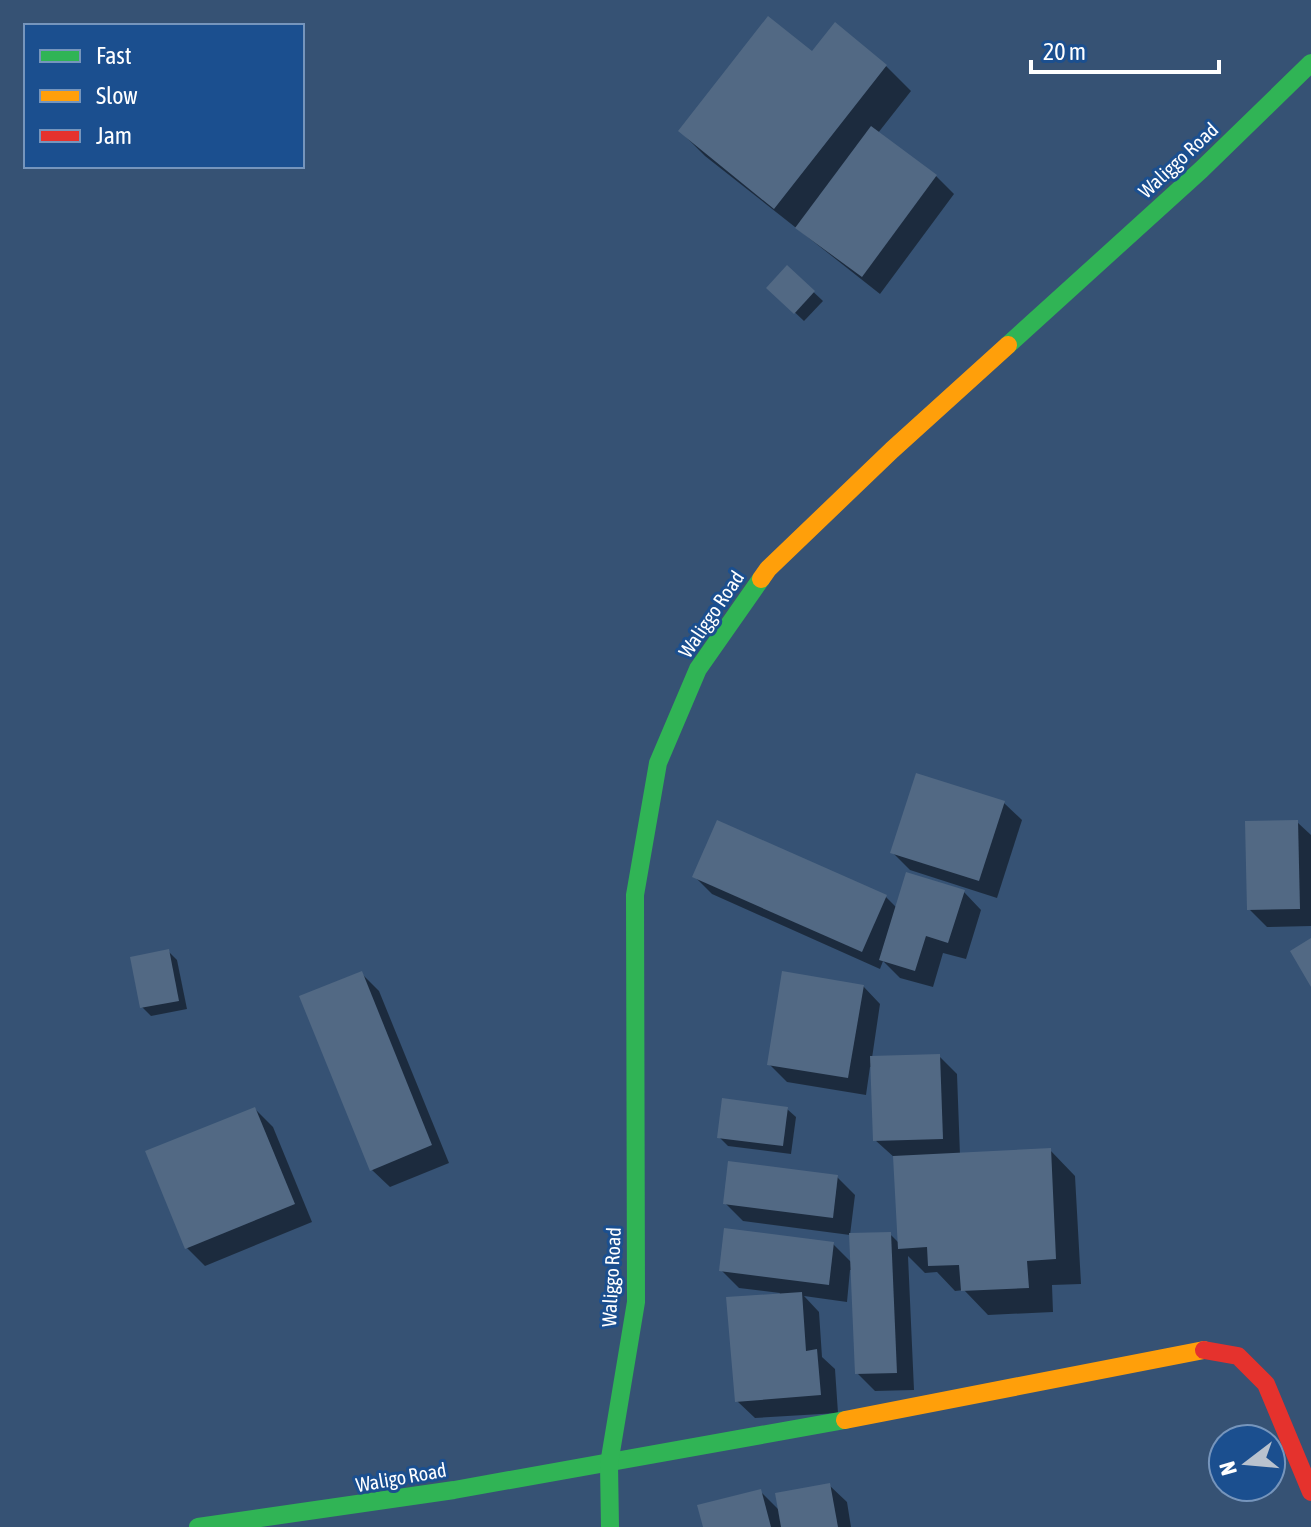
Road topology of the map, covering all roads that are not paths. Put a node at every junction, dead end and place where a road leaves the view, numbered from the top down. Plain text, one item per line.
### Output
1 (1311, 63) edge
2 (609, 1464) junction
3 (1311, 1492) edge
4 (198, 1527) edge
5 (610, 1527) edge

1 - 2 street, Waliggo Road
2 - 3 street, Waligo Road
2 - 4 street, Waligo Road
2 - 5 street, Waliggo Road

